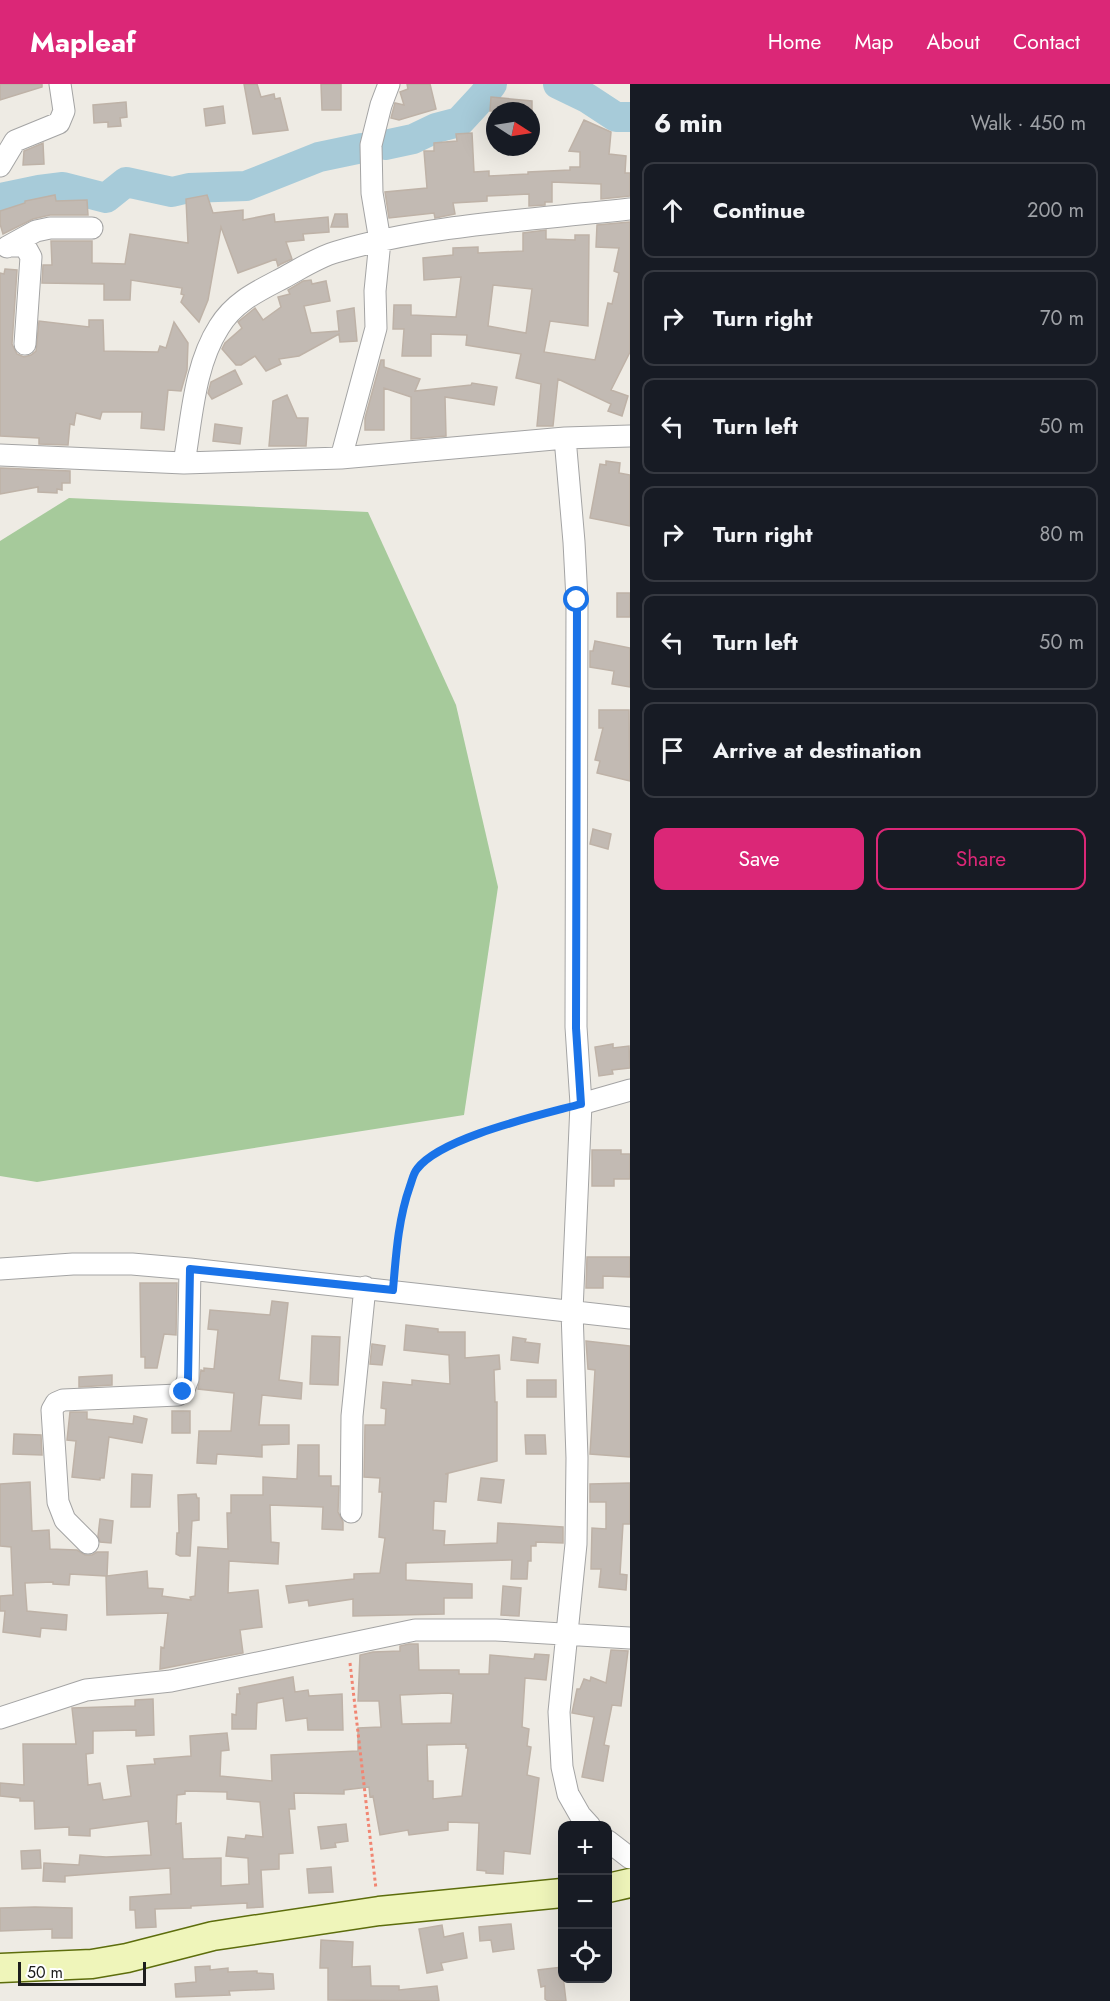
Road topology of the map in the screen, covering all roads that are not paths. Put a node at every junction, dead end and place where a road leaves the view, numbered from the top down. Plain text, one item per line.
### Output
1 (60, 84) edge
2 (389, 84) edge
3 (0, 166) edge
4 (630, 209) edge
5 (92, 228) dead end
6 (380, 241) junction
7 (5, 247) edge
8 (24, 344) dead end
9 (630, 436) edge
10 (565, 438) junction
11 (0, 455) edge
12 (341, 458) junction
13 (184, 463) junction
14 (630, 1090) edge
15 (581, 1104) junction
16 (0, 1269) edge
17 (190, 1269) junction
18 (365, 1287) junction
19 (572, 1311) junction
20 (630, 1318) edge
21 (351, 1512) dead end
22 (88, 1543) dead end
23 (566, 1635) junction
24 (630, 1638) edge
25 (0, 1718) edge
26 (585, 1821) edge
27 (612, 1844) edge
28 (630, 1858) edge
29 (630, 1883) edge
30 (612, 1887) edge
31 (558, 1893) edge
32 (0, 1968) edge

1 - 3 street
2 - 6 street
4 - 6 street
5 - 7 street
6 - 12 street
6 - 13 street
7 - 8 street
9 - 10 street
10 - 12 street
10 - 15 street
11 - 13 street
12 - 13 street
14 - 15 street
15 - 19 street
16 - 17 street
17 - 18 street
17 - 22 street
18 - 19 street
18 - 21 street
19 - 20 street
19 - 23 street
23 - 24 street
23 - 25 street
23 - 26 street
27 - 28 street
29 - 30 street
31 - 32 street

